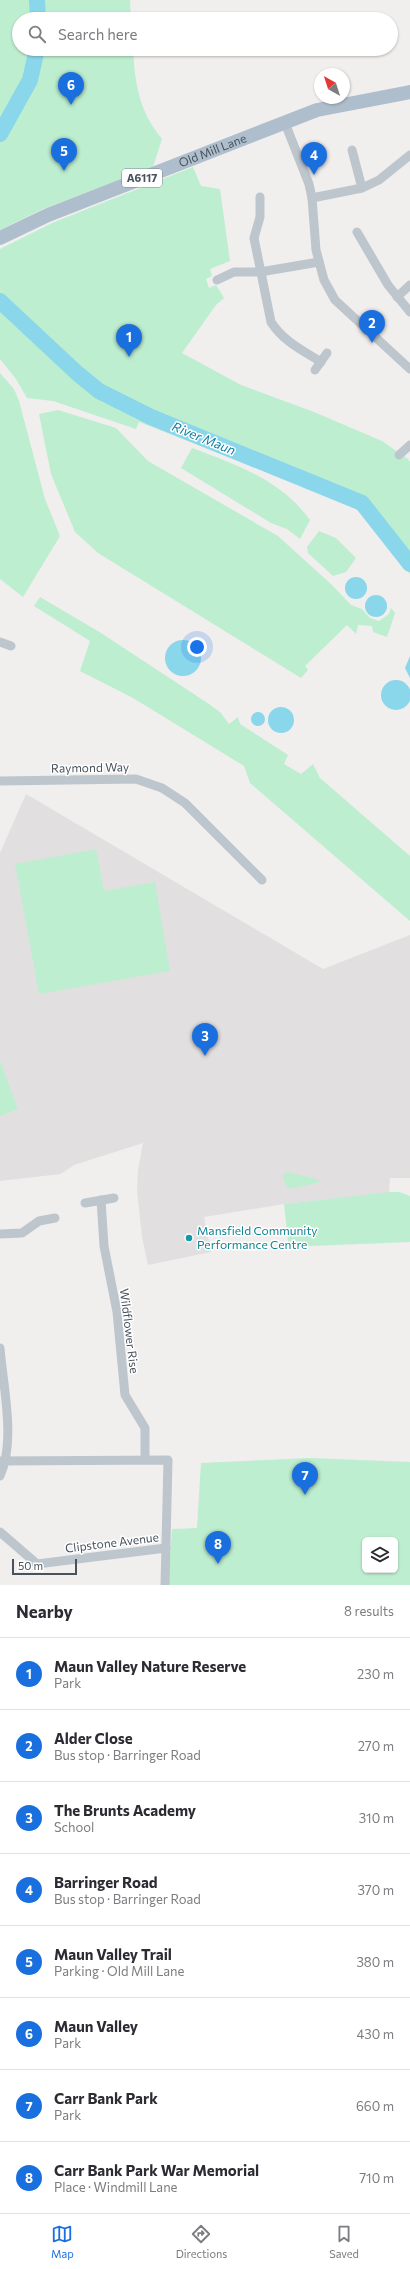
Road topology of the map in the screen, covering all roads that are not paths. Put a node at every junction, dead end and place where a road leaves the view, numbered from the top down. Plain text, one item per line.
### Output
1 (410, 92) edge
2 (285, 123) junction
3 (352, 150) dead end
4 (410, 155) edge
5 (362, 188) junction
6 (260, 197) dead end
7 (312, 198) junction
8 (357, 232) dead end
9 (0, 238) edge
10 (319, 262) junction
11 (260, 272) junction
12 (217, 280) dead end
13 (410, 285) edge
14 (397, 297) junction
15 (410, 312) edge
16 (327, 353) dead end
17 (321, 362) junction
18 (410, 369) edge
19 (315, 370) dead end
20 (410, 445) edge
21 (400, 455) dead end
22 (0, 642) edge
23 (11, 646) dead end
24 (0, 781) edge
25 (262, 880) dead end
26 (114, 1198) dead end
27 (101, 1200) junction
28 (85, 1203) dead end
29 (55, 1218) dead end
30 (0, 1234) edge
31 (0, 1348) edge
32 (145, 1459) junction
33 (3, 1461) edge
34 (0, 1476) edge
35 (0, 1532) edge
36 (166, 1548) junction
37 (165, 1585) edge

1 - 2 main road, Old Mill Lane / A6117
2 - 7 street
2 - 9 main road, Old Mill Lane / A6117
3 - 5 street
4 - 5 street
5 - 7 street
6 - 11 street
7 - 10 street
8 - 14 street
10 - 11 street
10 - 18 street
11 - 12 street
11 - 17 street
13 - 14 street
14 - 15 street
16 - 17 street
17 - 19 street
20 - 21 street
22 - 23 street
24 - 25 street, Raymond Way
26 - 27 street
27 - 28 street
27 - 32 street, Wildflower Rise
29 - 30 street
31 - 33 street
32 - 33 street
32 - 36 street
33 - 34 street
35 - 36 street, Clipstone Avenue
36 - 37 street

